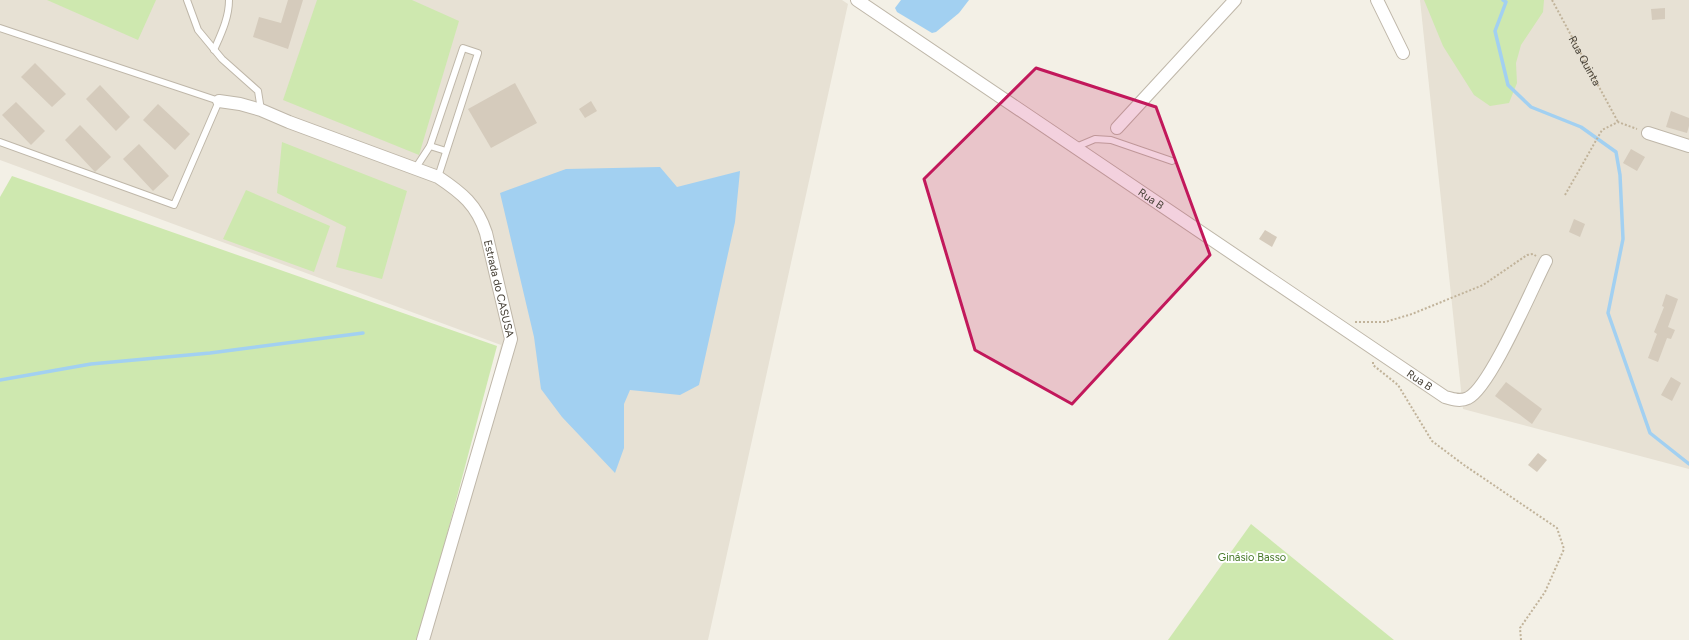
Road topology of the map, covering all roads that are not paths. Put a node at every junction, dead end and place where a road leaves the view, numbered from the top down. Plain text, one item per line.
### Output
1 (187, 0) edge
2 (229, 0) edge
3 (857, 0) edge
4 (1235, 0) edge
5 (1377, 0) edge
6 (0, 28) edge
7 (214, 50) junction
8 (1403, 52) dead end
9 (219, 101) junction
10 (260, 110) junction
11 (1117, 128) dead end
12 (1648, 133) road end
13 (0, 142) edge
14 (430, 146) junction
15 (1689, 146) edge
16 (1076, 147) junction
17 (446, 151) junction
18 (1172, 161) dead end
19 (415, 169) junction
20 (438, 178) junction
21 (1546, 261) road end
22 (423, 640) edge

1 - 7 lane
2 - 7 lane
3 - 16 street, Rua B
4 - 11 street
5 - 8 street
6 - 9 lane
7 - 10 lane
9 - 10 street, Estrada do CASUSA
9 - 13 lane
10 - 19 street, Estrada do CASUSA
12 - 15 street
14 - 17 lane
14 - 17 lane
14 - 19 lane
16 - 18 lane
16 - 21 street, Rua B
17 - 20 lane
19 - 20 street, Estrada do CASUSA
20 - 22 street, Estrada do CASUSA

